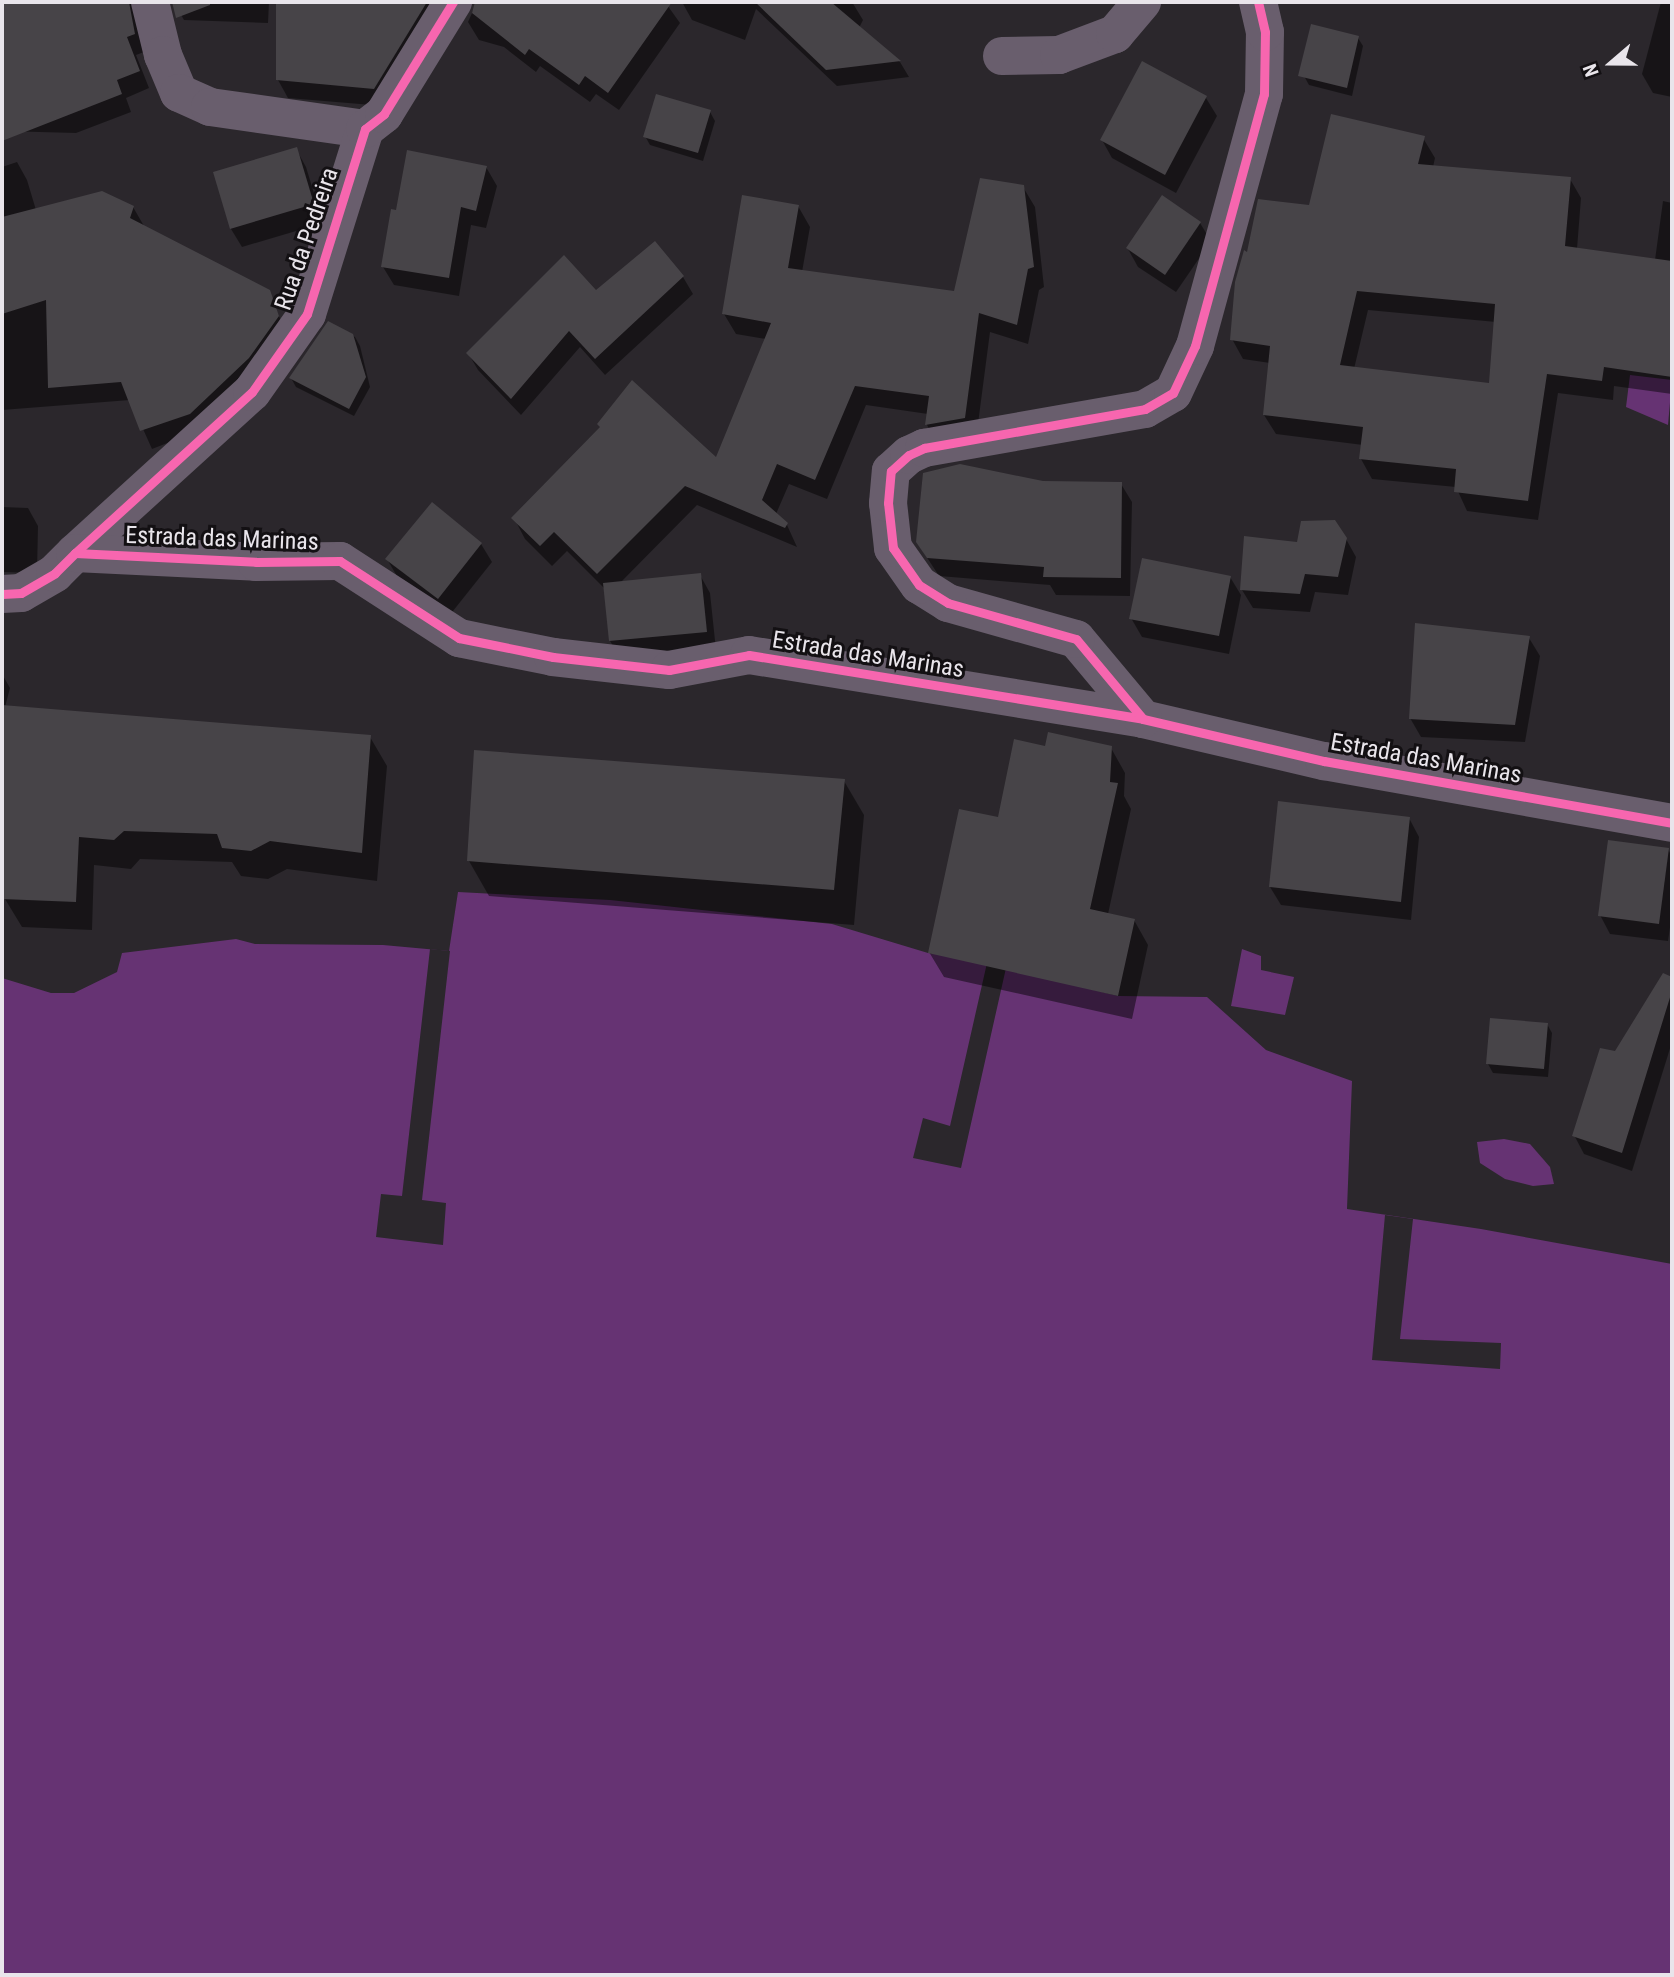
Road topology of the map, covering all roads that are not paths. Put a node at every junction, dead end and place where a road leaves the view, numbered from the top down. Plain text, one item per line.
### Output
1 (150, 2) edge
2 (453, 2) edge
3 (1142, 2) edge
4 (1258, 2) edge
5 (1002, 57) dead end
6 (365, 129) junction
7 (75, 553) junction
8 (2, 594) edge
9 (1143, 719) junction
10 (1672, 823) edge

1 - 6 street
2 - 6 street, Rua da Pedreira
3 - 5 street
4 - 9 street
6 - 7 street, Rua da Pedreira
7 - 8 street
7 - 9 street, Estrada das Marinas
9 - 10 street, Estrada das Marinas

